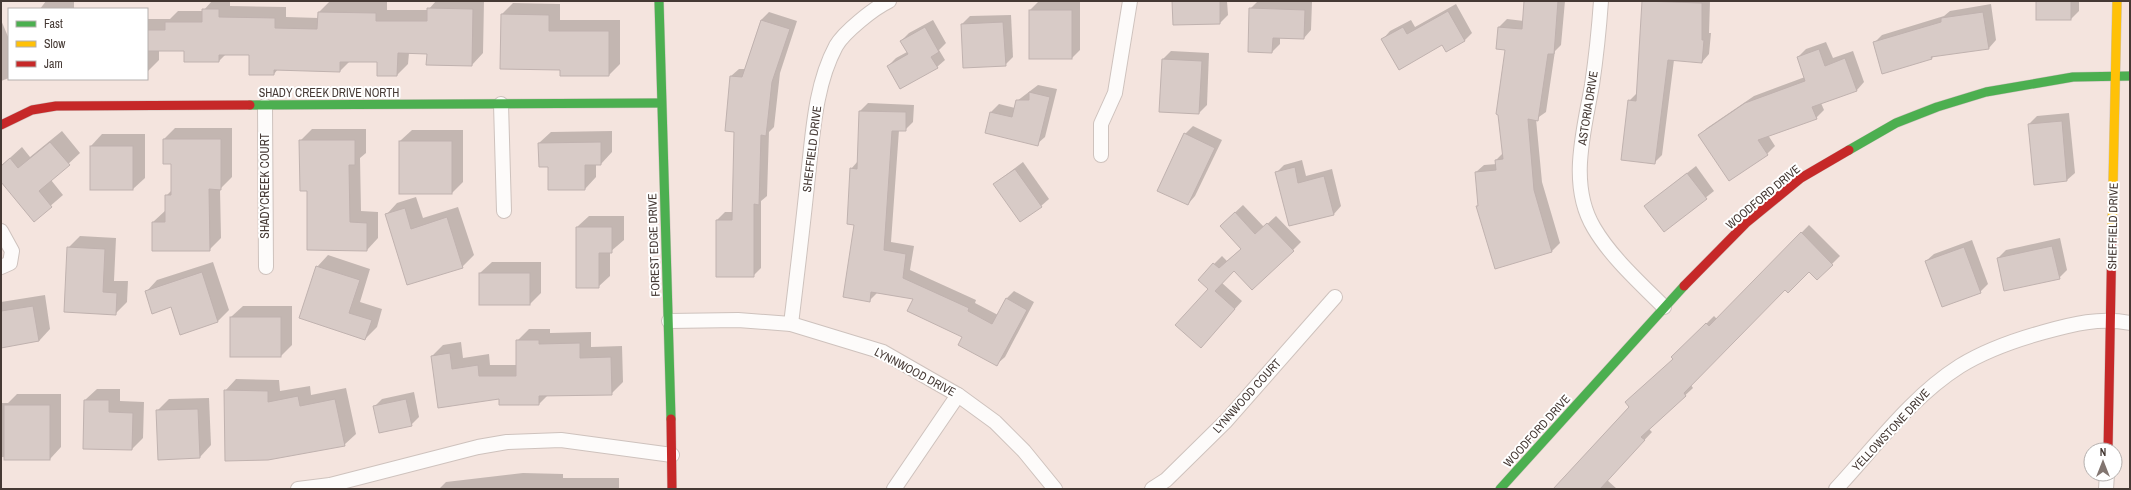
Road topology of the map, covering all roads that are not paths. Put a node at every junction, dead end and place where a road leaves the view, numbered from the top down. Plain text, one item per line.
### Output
1 (659, 1) edge
2 (889, 1) edge
3 (1130, 1) edge
4 (1601, 1) edge
5 (2117, 1) edge
6 (2116, 75) junction
7 (2130, 76) edge
8 (660, 103) junction
9 (501, 104) junction
10 (265, 106) junction
11 (1, 125) edge
12 (1102, 155) dead end
13 (504, 211) dead end
14 (1, 231) edge
15 (1, 267) edge
16 (266, 267) dead end
17 (1335, 297) dead end
18 (1664, 307) junction
19 (2112, 320) junction
20 (668, 321) junction
21 (2130, 323) edge
22 (791, 324) junction
23 (958, 395) junction
24 (2108, 442) edge
25 (672, 455) junction
26 (298, 489) edge
27 (672, 489) edge
28 (894, 489) edge
29 (1055, 489) edge
30 (1152, 489) edge
31 (1500, 489) edge
32 (1836, 489) edge

1 - 8 street, FOREST EDGE DRIVE
2 - 22 street, SHEFFIELD DRIVE
3 - 12 street
4 - 18 street, ASTORIA DRIVE
5 - 6 street, SHEFFIELD DRIVE
6 - 7 street, WOODFORD DRIVE
6 - 18 street, WOODFORD DRIVE
6 - 19 street, SHEFFIELD DRIVE
8 - 9 street, SHADY CREEK DRIVE NORTH
8 - 20 street, FOREST EDGE DRIVE
9 - 10 street, SHADY CREEK DRIVE NORTH
9 - 13 street
10 - 11 street, SHADY CREEK DRIVE NORTH
10 - 16 street, SHADYCREEK COURT
14 - 15 street
17 - 30 street, LYNNWOOD COURT
18 - 31 street, WOODFORD DRIVE
19 - 21 street, YELLOWSTONE DRIVE
19 - 24 street, SHEFFIELD DRIVE
19 - 32 street, YELLOWSTONE DRIVE
20 - 22 street, LYNNWOOD DRIVE
20 - 25 street, FOREST EDGE DRIVE
22 - 23 street, LYNNWOOD DRIVE
23 - 28 street
23 - 29 street, LYNNWOOD DRIVE
25 - 26 street
25 - 27 street, FOREST EDGE DRIVE

